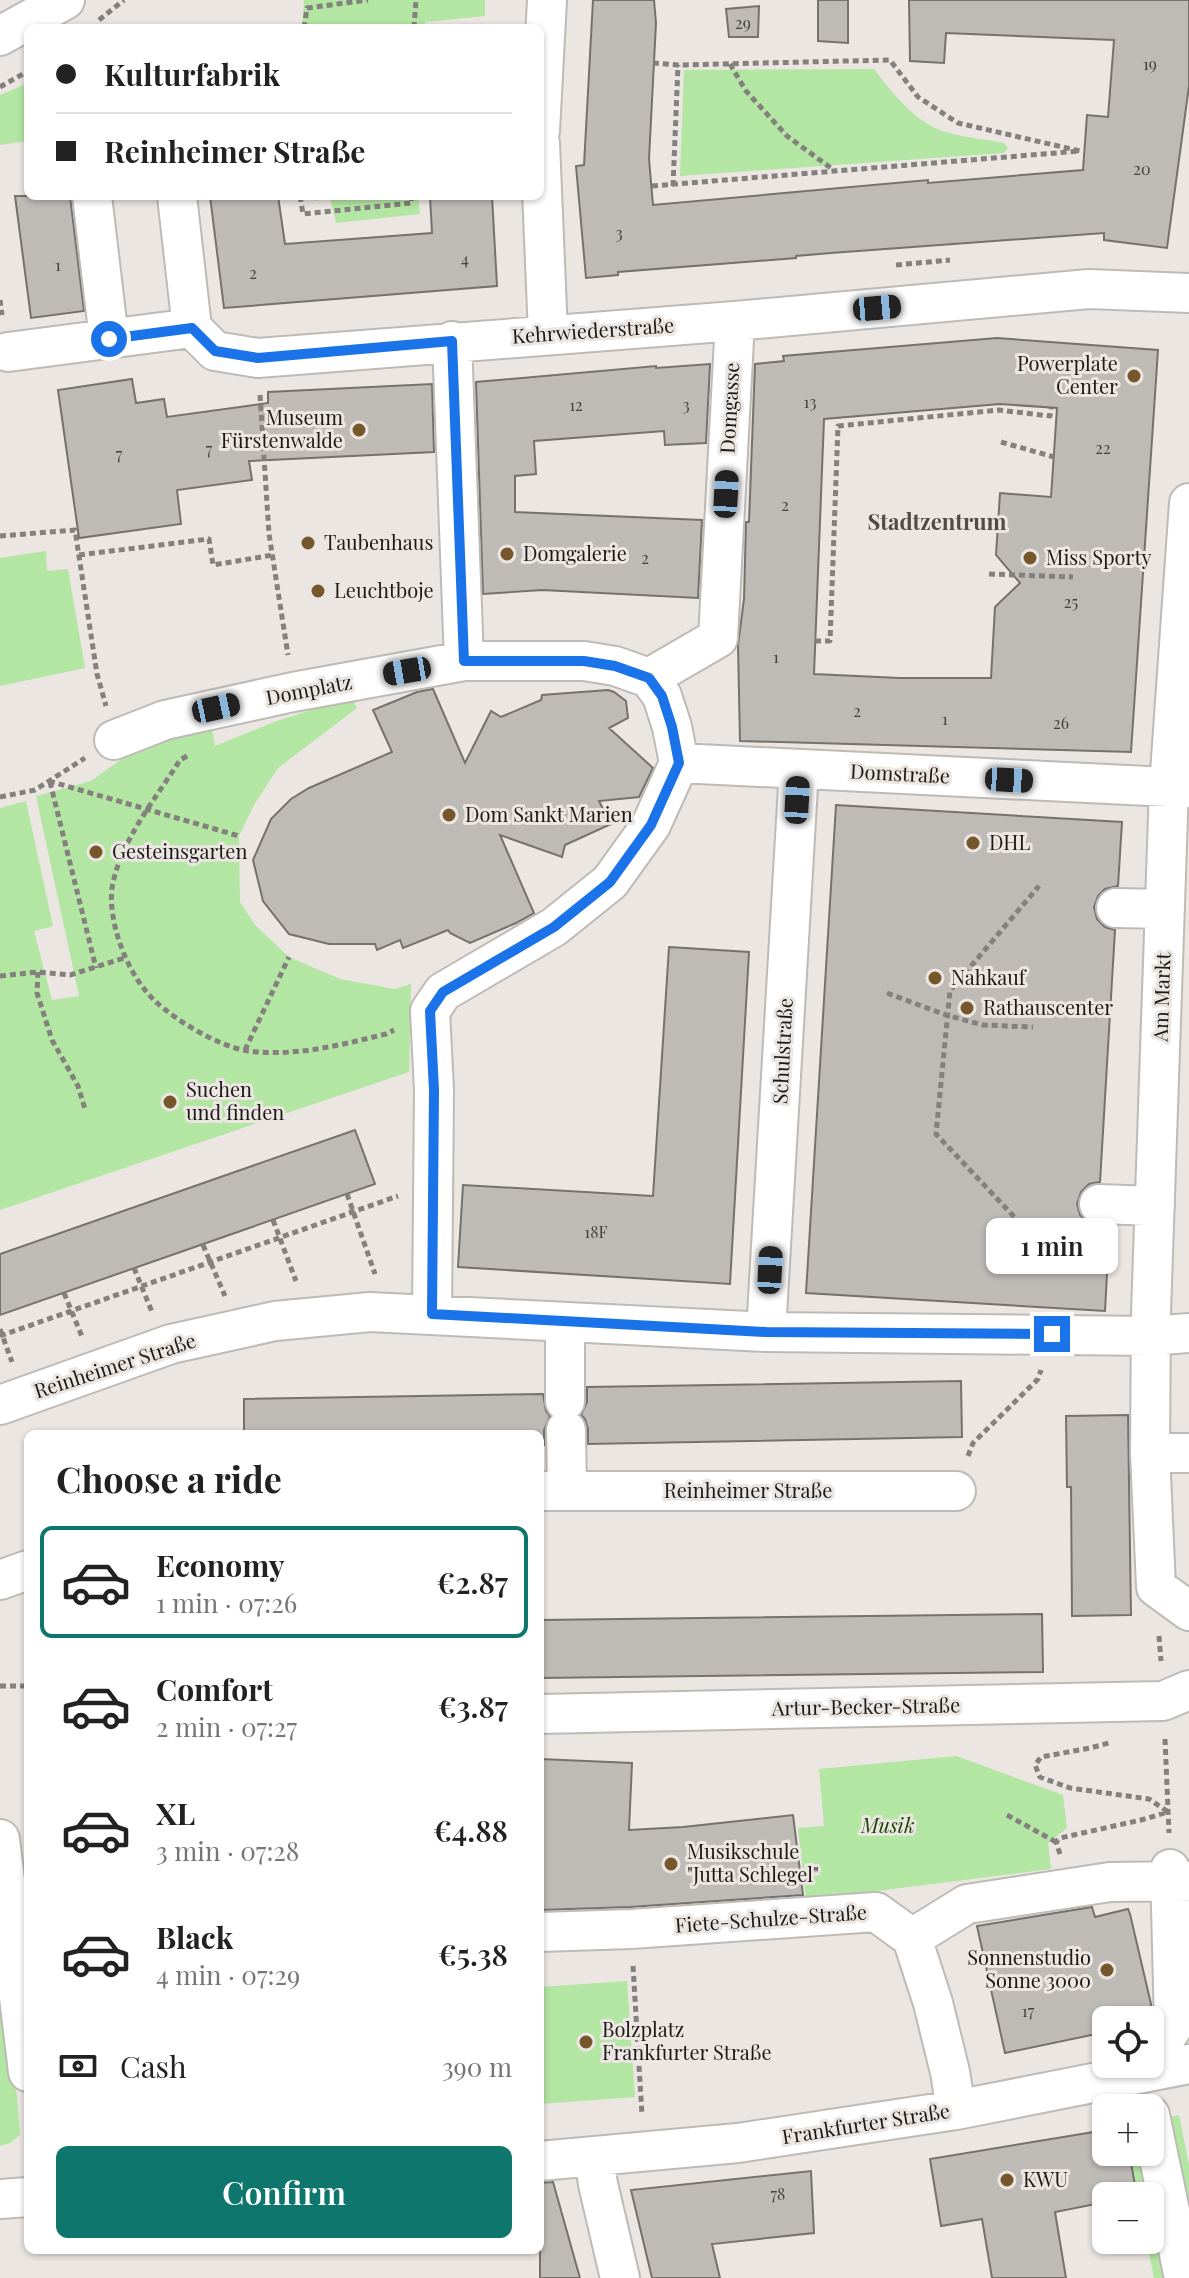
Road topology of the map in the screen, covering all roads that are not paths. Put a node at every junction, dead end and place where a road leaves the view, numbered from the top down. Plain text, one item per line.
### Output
1 (65, 0) edge
2 (547, 0) edge
3 (0, 36) edge
4 (544, 56) edge
5 (92, 200) edge
6 (177, 200) edge
7 (542, 200) edge
8 (1189, 293) edge
9 (735, 321) junction
10 (192, 328) junction
11 (548, 334) junction
12 (109, 339) junction
13 (452, 341) junction
14 (8, 352) dead end
15 (1189, 503) edge
16 (464, 661) junction
17 (649, 678) junction
18 (114, 740) road end
19 (679, 763) junction
20 (799, 769) junction
21 (1179, 788) edge
22 (1116, 908) dead end
23 (1165, 909) junction
24 (1176, 956) edge
25 (1099, 1204) dead end
26 (1155, 1206) junction
27 (432, 1314) junction
28 (565, 1322) junction
29 (766, 1332) junction
30 (1189, 1333) edge
31 (1150, 1336) junction
32 (0, 1405) edge
33 (1150, 1453) junction
34 (1189, 1453) edge
35 (554, 1491) edge
36 (956, 1491) road end
37 (24, 1571) edge
38 (0, 1580) edge
39 (1189, 1611) edge
40 (1176, 1696) edge
41 (544, 1714) edge
42 (0, 1839) edge
43 (1177, 1877) edge
44 (544, 1932) edge
45 (912, 1938) junction
46 (22, 1971) edge
47 (24, 2005) edge
48 (1164, 2045) edge
49 (1189, 2064) edge
50 (1164, 2072) edge
51 (1142, 2078) edge
52 (956, 2110) junction
53 (594, 2157) junction
54 (544, 2161) edge
55 (1161, 2166) edge
56 (24, 2197) edge
57 (0, 2199) edge
58 (620, 2278) edge
59 (1184, 2278) edge

1 - 3 street
2 - 4 street
5 - 12 street
6 - 10 street
7 - 11 street
8 - 9 street, Kehrwiederstraße
9 - 11 street, Kehrwiederstraße
9 - 17 street, Domgasse
10 - 12 street
10 - 13 street, Kehrwiederstraße
11 - 13 street, Kehrwiederstraße
12 - 14 street
13 - 16 street
15 - 21 street, Am Markt
16 - 17 street, Domplatz
16 - 18 street, Domplatz
17 - 19 street
19 - 20 street, Domstraße
19 - 27 street
20 - 21 street, Domstraße
20 - 29 street, Schulstraße
21 - 23 street, Am Markt
22 - 23 street
23 - 24 street, Am Markt
24 - 26 street, Am Markt
25 - 26 street
26 - 31 street, Am Markt
27 - 28 street, Reinheimer Straße
27 - 32 street, Reinheimer Straße
28 - 29 street, Reinheimer Straße
28 - 35 street
29 - 31 street, Reinheimer Straße
30 - 31 street, Reinheimer Straße
31 - 33 street
33 - 34 street
33 - 39 street
35 - 36 street, Reinheimer Straße
37 - 38 street
40 - 41 street, Artur-Becker-Straße
42 - 46 street
43 - 45 street
43 - 48 street
44 - 45 street, Fiete-Schulze-Straße
45 - 52 street
46 - 47 street
49 - 50 street, Frankfurter Straße
51 - 52 street, Frankfurter Straße
52 - 53 street, Frankfurter Straße
53 - 54 street, Frankfurter Straße
53 - 58 street
55 - 59 street
56 - 57 street

